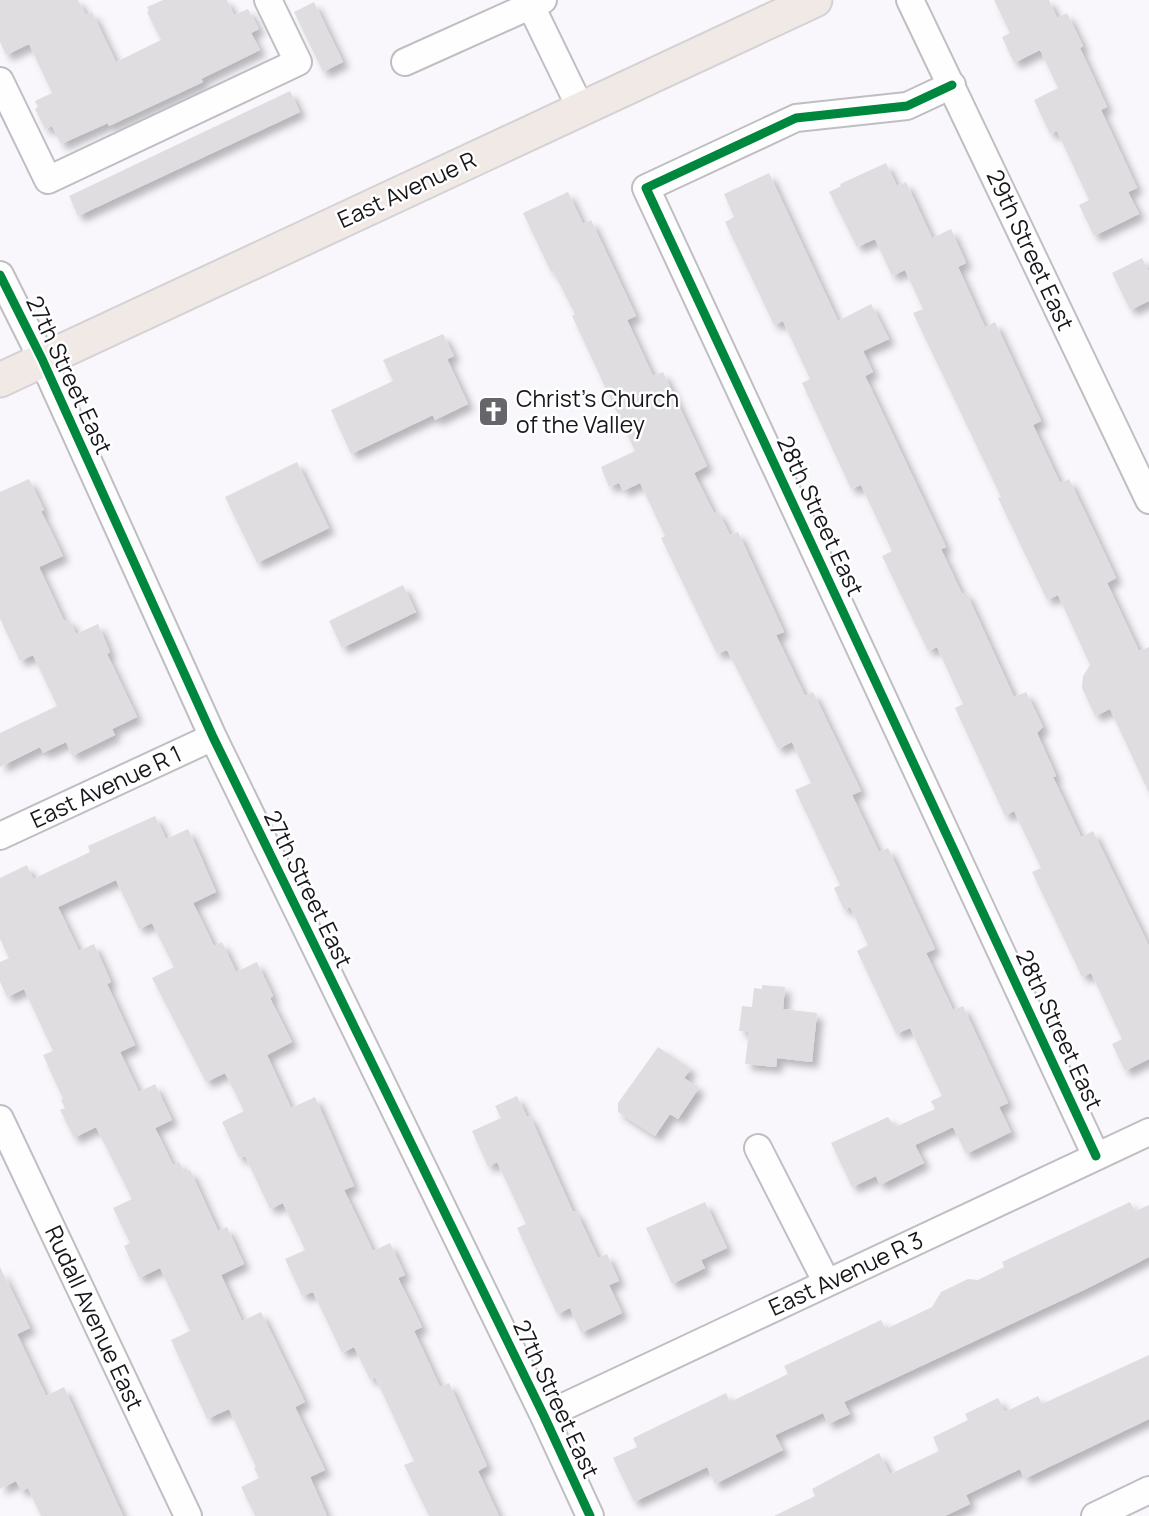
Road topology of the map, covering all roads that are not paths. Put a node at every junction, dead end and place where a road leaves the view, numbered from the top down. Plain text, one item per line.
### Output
1 (268, 0) edge
2 (815, 0) edge
3 (910, 0) edge
4 (537, 3) edge
5 (405, 62) dead end
6 (0, 81) edge
7 (952, 85) junction
8 (581, 109) junction
9 (0, 275) edge
10 (42, 359) junction
11 (0, 380) edge
12 (1149, 500) edge
13 (213, 737) junction
14 (0, 836) edge
15 (0, 1119) edge
16 (1149, 1132) edge
17 (758, 1148) dead end
18 (1096, 1156) junction
19 (827, 1283) junction
20 (544, 1416) junction
21 (1149, 1490) edge
22 (188, 1516) edge
23 (590, 1516) edge
24 (1095, 1516) edge

1 - 6 street
2 - 8 main road, East Avenue R
3 - 7 street, 29th Street East
4 - 5 street
4 - 8 street
7 - 12 street, 29th Street East
7 - 18 street, 28th Street East
8 - 10 main road, East Avenue R
9 - 10 street, 27th Street East
10 - 11 main road, East Avenue R
10 - 13 street, 27th Street East
13 - 14 street, East Avenue R 1
13 - 20 street, 27th Street East
15 - 22 street, Rudall Avenue East
16 - 18 street, East Avenue R 3
17 - 19 street
18 - 19 street, East Avenue R 3
19 - 20 street, East Avenue R 3
20 - 23 street, 27th Street East
21 - 24 street

